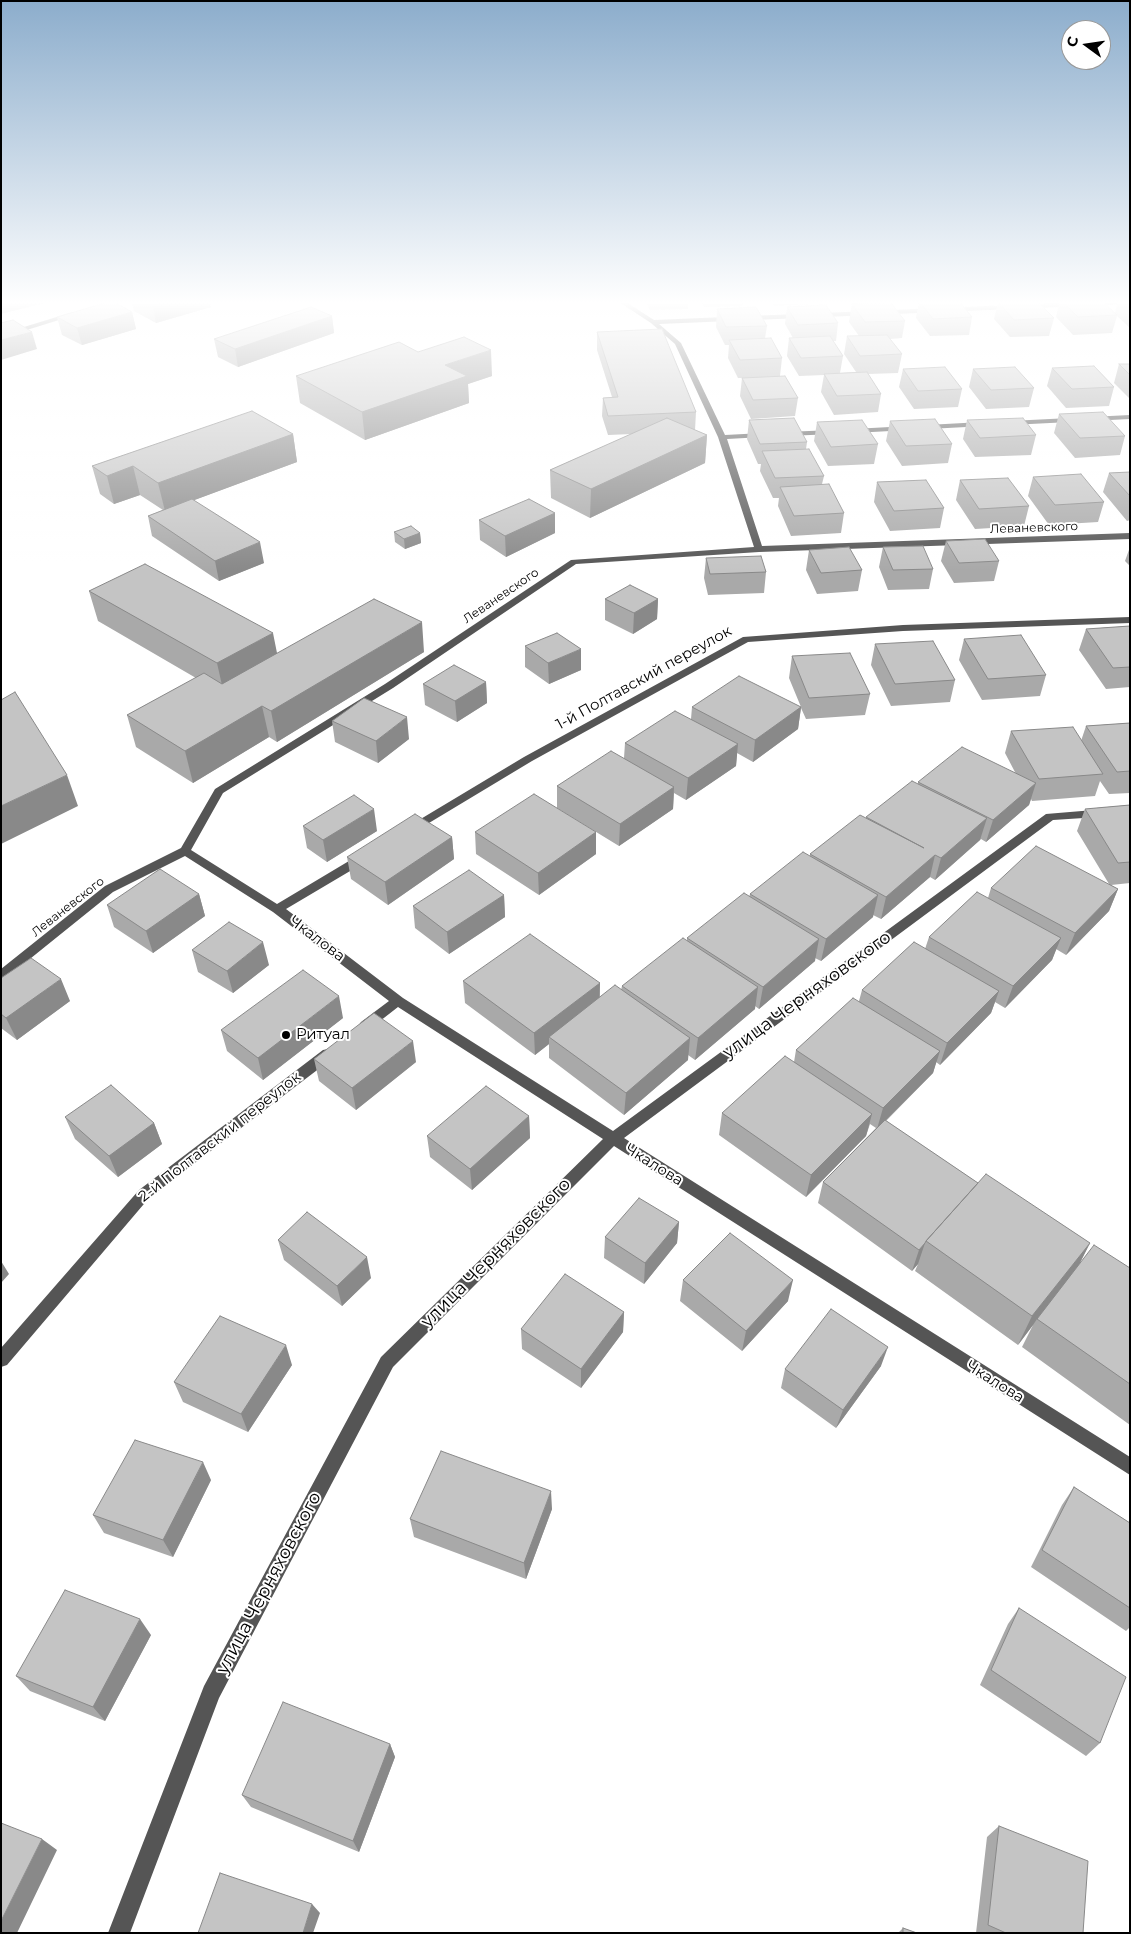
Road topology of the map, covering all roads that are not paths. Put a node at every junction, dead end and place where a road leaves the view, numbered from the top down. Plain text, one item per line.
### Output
1 (700, 390) edge
2 (1130, 417) edge
3 (990, 424) edge
4 (1000, 424) edge
5 (722, 437) junction
6 (1130, 536) edge
7 (758, 549) junction
8 (1130, 620) edge
9 (1130, 811) edge
10 (402, 834) edge
11 (185, 851) junction
12 (369, 854) edge
13 (277, 909) junction
14 (1, 976) edge
15 (398, 1001) junction
16 (358, 1031) edge
17 (342, 1043) edge
18 (612, 1138) junction
19 (1, 1360) edge
20 (1130, 1467) edge
21 (119, 1933) edge

1 - 5 street
2 - 4 street
3 - 5 street
5 - 7 street
6 - 7 street, Леваневского
7 - 11 street, Леваневского
8 - 10 street, 1-й Полтавский переулок
9 - 18 street, улица Черняховского
11 - 13 street, Чкалова
11 - 14 street, Леваневского
12 - 13 street
13 - 15 street, Чкалова
15 - 16 street
15 - 18 street, Чкалова
17 - 19 street, 2-й Полтавский переулок
18 - 20 street, Чкалова
18 - 21 street, улица Черняховского

